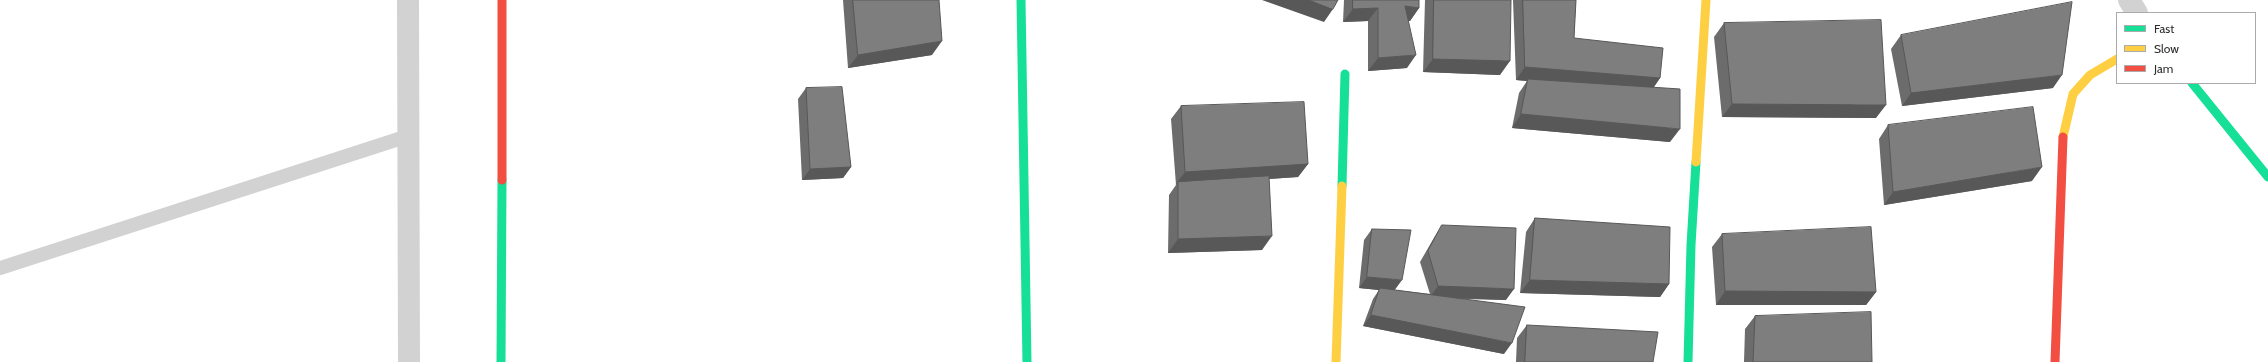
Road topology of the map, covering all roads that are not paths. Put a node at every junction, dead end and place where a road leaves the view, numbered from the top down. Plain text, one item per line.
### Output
1 (408, 0) edge
2 (502, 0) edge
3 (1021, 0) edge
4 (1706, 0) edge
5 (2129, 0) edge
6 (2136, 12) edge
7 (2116, 60) edge
8 (1345, 74) dead end
9 (2193, 84) edge
10 (408, 136) junction
11 (2268, 177) edge
12 (0, 268) edge
13 (409, 362) edge
14 (501, 362) edge
15 (1027, 362) edge
16 (1336, 362) edge
17 (1688, 362) edge
18 (2055, 362) edge

1 - 10 street
2 - 14 street
3 - 15 street
4 - 17 street
5 - 6 street
7 - 18 street
8 - 16 street
9 - 11 street
10 - 12 lane
10 - 13 street

